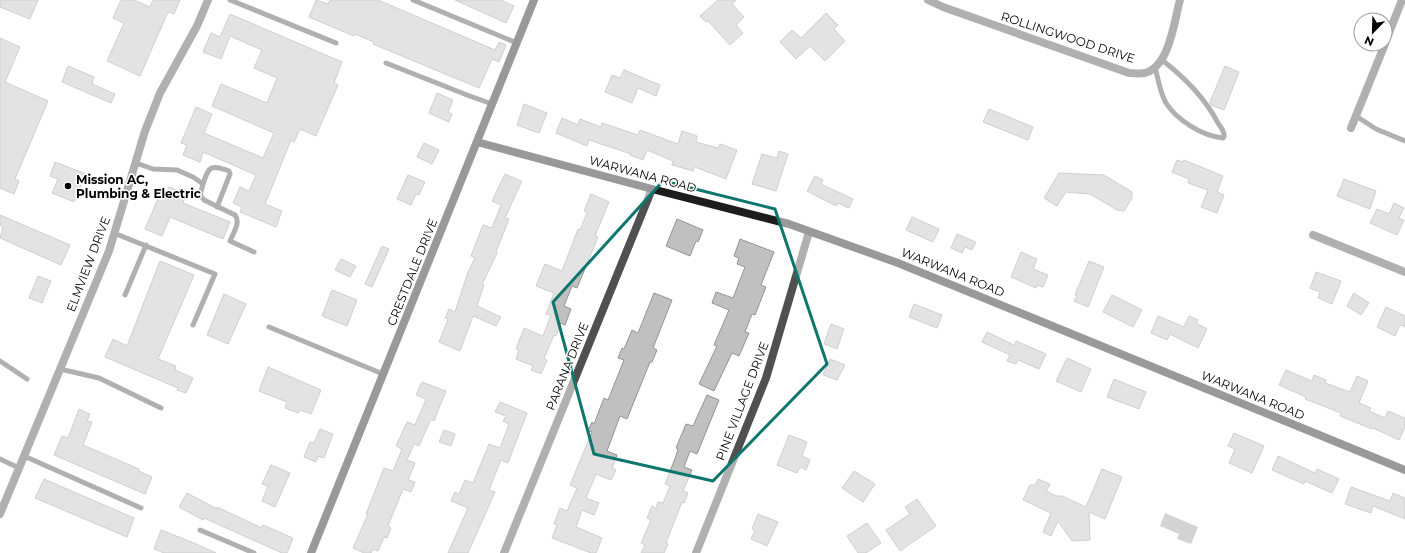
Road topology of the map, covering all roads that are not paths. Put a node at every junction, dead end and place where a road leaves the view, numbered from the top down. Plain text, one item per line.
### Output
1 (208, 0) edge
2 (230, 0) edge
3 (413, 0) edge
4 (534, 0) edge
5 (928, 0) edge
6 (1180, 0) edge
7 (1402, 0) edge
8 (1393, 23) edge
9 (517, 42) junction
10 (336, 43) dead end
11 (1382, 52) edge
12 (1162, 60) junction
13 (386, 63) dead end
14 (1155, 67) junction
15 (492, 104) junction
16 (1356, 116) junction
17 (1351, 128) dead end
18 (1405, 141) edge
19 (477, 142) junction
20 (136, 162) junction
21 (203, 184) junction
22 (652, 189) junction
23 (217, 207) junction
24 (810, 232) junction
25 (114, 233) junction
26 (1313, 235) dead end
27 (146, 245) junction
28 (254, 252) dead end
29 (1405, 272) edge
30 (125, 295) dead end
31 (193, 325) dead end
32 (269, 327) dead end
33 (0, 361) edge
34 (60, 369) junction
35 (383, 374) junction
36 (26, 379) dead end
37 (161, 408) dead end
38 (24, 456) junction
39 (0, 459) edge
40 (19, 468) junction
41 (1405, 470) edge
42 (2, 502) edge
43 (141, 508) dead end
44 (0, 514) edge
45 (200, 530) dead end
46 (254, 553) edge
47 (311, 553) edge
48 (504, 553) edge
49 (696, 553) edge

1 - 20 street, ELMVIEW DRIVE
2 - 10 lane
3 - 9 lane
4 - 9 street, CRESTDALE DRIVE
5 - 14 street, ROLLINGWOOD DRIVE
6 - 12 street, ROLLINGWOOD DRIVE
7 - 8 street
9 - 15 street, CRESTDALE DRIVE
11 - 16 street
12 - 14 street, ROLLINGWOOD DRIVE
12 - 14 lane
13 - 15 lane
15 - 19 street, CRESTDALE DRIVE
16 - 17 street
16 - 18 lane
19 - 22 street, WARWANA ROAD
19 - 35 street, CRESTDALE DRIVE
20 - 21 lane
20 - 25 street, ELMVIEW DRIVE
21 - 23 lane
21 - 23 lane
22 - 24 street, WARWANA ROAD
22 - 48 street, PARANA DRIVE
23 - 28 lane
24 - 41 street, WARWANA ROAD
24 - 49 street, PINE VILLAGE DRIVE
25 - 27 lane
25 - 34 street, ELMVIEW DRIVE
26 - 29 street
27 - 30 lane
27 - 31 lane
32 - 35 lane
33 - 36 lane
34 - 37 lane
34 - 38 street, ELMVIEW DRIVE
35 - 47 street, CRESTDALE DRIVE
38 - 40 street, ELMVIEW DRIVE
38 - 43 lane
39 - 40 lane
40 - 42 street, ELMVIEW DRIVE
42 - 44 street, ELMVIEW DRIVE
45 - 46 lane

